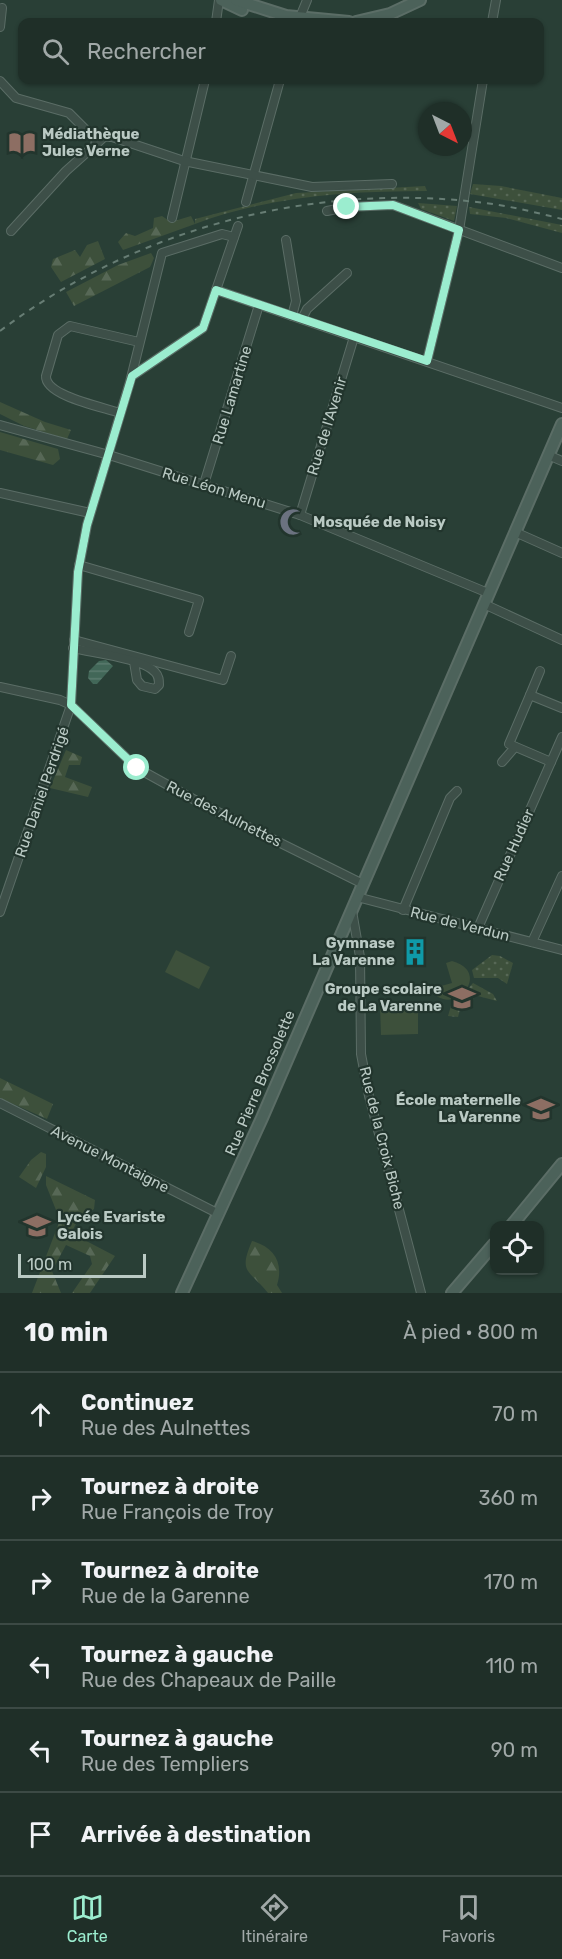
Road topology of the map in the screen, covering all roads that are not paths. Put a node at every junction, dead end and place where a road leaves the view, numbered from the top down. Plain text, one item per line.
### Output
1 (220, 0) edge
2 (236, 0) edge
3 (307, 0) edge
4 (420, 0) edge
5 (496, 0) edge
6 (2, 6) edge
7 (217, 18) edge
8 (271, 18) edge
9 (292, 18) edge
10 (300, 18) edge
11 (373, 18) edge
12 (493, 18) edge
13 (0, 27) edge
14 (0, 81) edge
15 (204, 84) edge
16 (279, 84) edge
17 (482, 84) edge
18 (97, 141) junction
19 (184, 161) junction
20 (255, 176) junction
21 (392, 184) dead end
22 (246, 202) dead end
23 (327, 211) dead end
24 (172, 218) dead end
25 (238, 226) dead end
26 (459, 230) junction
27 (11, 231) dead end
28 (234, 237) junction
29 (286, 240) dead end
30 (562, 268) edge
31 (346, 273) dead end
32 (216, 290) junction
33 (259, 305) junction
34 (292, 316) junction
35 (302, 319) junction
36 (354, 337) junction
37 (139, 342) junction
38 (427, 361) junction
39 (132, 376) junction
40 (562, 408) edge
41 (120, 412) junction
42 (562, 424) edge
43 (0, 425) edge
44 (109, 455) junction
45 (548, 455) junction
46 (562, 461) edge
47 (204, 484) junction
48 (0, 493) edge
49 (90, 513) junction
50 (300, 515) junction
51 (515, 532) junction
52 (562, 553) edge
53 (79, 565) junction
54 (488, 593) junction
55 (484, 604) junction
56 (189, 632) dead end
57 (562, 640) edge
58 (73, 644) junction
59 (231, 656) dead end
60 (134, 662) dead end
61 (540, 671) dead end
62 (0, 687) edge
63 (530, 695) junction
64 (71, 705) junction
65 (562, 708) edge
66 (562, 736) edge
67 (515, 747) junction
68 (502, 762) dead end
69 (551, 762) junction
70 (457, 791) dead end
71 (562, 876) edge
72 (363, 884) junction
73 (357, 897) junction
74 (352, 910) junction
75 (403, 910) junction
76 (0, 912) edge
77 (478, 928) junction
78 (532, 942) junction
79 (562, 950) edge
80 (0, 1103) edge
81 (562, 1164) edge
82 (219, 1214) junction
83 (515, 1221) edge
84 (490, 1250) edge
85 (182, 1293) edge
86 (421, 1293) edge
87 (452, 1293) edge

1 - 7 street
1 - 8 main road
2 - 9 main road
3 - 10 street
4 - 11 main road
5 - 12 street
6 - 13 street
14 - 18 street
15 - 19 street
16 - 20 street
17 - 26 street
18 - 19 street
18 - 27 street
19 - 20 street
19 - 24 street
20 - 21 street
20 - 22 street
23 - 26 street
25 - 28 street
26 - 30 street
26 - 38 street
28 - 32 street
28 - 37 street, Rue Daniel Perdrigé
29 - 34 street
31 - 35 street
32 - 33 street
32 - 39 street
33 - 34 street
33 - 47 street, Rue Lamartine
34 - 35 street
35 - 36 street
36 - 38 street
36 - 50 street, Rue de l'Avenir
37 - 39 street, Rue Daniel Perdrigé
37 - 41 street
38 - 40 street
39 - 41 street, Rue Daniel Perdrigé
41 - 44 street, Rue Daniel Perdrigé
42 - 45 main road, Rue Pierre Brossolette
43 - 44 street, Rue Léon Menu
44 - 47 street, Rue Léon Menu
44 - 49 street, Rue Daniel Perdrigé
45 - 46 street
45 - 51 main road, Rue Pierre Brossolette
47 - 50 street, Rue Léon Menu
48 - 49 street
49 - 53 street, Rue Daniel Perdrigé
50 - 54 street, Rue Léon Menu
51 - 52 street
51 - 54 main road, Rue Pierre Brossolette
53 - 56 street
53 - 58 street, Rue Daniel Perdrigé
54 - 55 main road, Rue Pierre Brossolette
55 - 57 street
55 - 72 main road, Rue Pierre Brossolette
58 - 59 street
58 - 60 street
58 - 64 street, Rue Daniel Perdrigé
61 - 63 street
62 - 64 street, Rue des Aulnettes
63 - 65 street
63 - 67 street
64 - 72 street, Rue des Aulnettes
64 - 76 street, Rue Daniel Perdrigé
66 - 69 street, Rue Hudier
67 - 68 street
67 - 69 street
69 - 77 street, Rue Hudier
70 - 75 street
71 - 78 street
72 - 73 main road, Rue Pierre Brossolette
73 - 74 main road, Rue Pierre Brossolette
73 - 75 street, Rue de Verdun
74 - 82 main road, Rue Pierre Brossolette
74 - 86 street, Rue de la Croix Biche
75 - 77 street, Rue de Verdun
77 - 78 street, Rue de Verdun
78 - 79 street, Rue de Verdun
80 - 82 street, Avenue Montaigne
81 - 83 main road
82 - 85 main road, Rue Pierre Brossolette
84 - 87 main road

